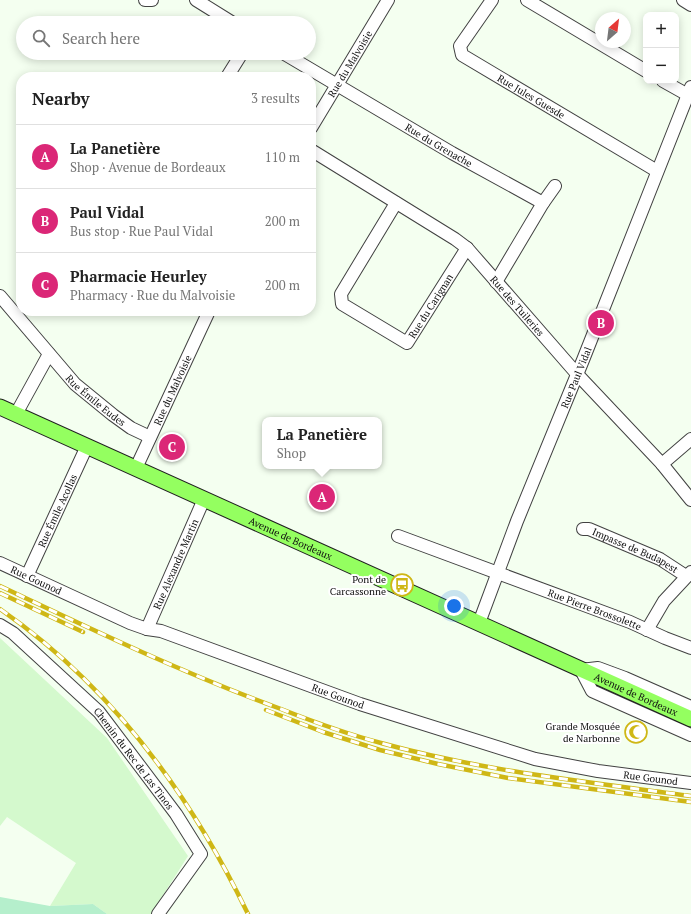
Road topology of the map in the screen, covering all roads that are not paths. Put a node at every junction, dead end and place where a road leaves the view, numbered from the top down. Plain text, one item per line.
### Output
1 (145, 0) edge
2 (152, 0) edge
3 (196, 0) edge
4 (388, 0) edge
5 (492, 0) edge
6 (527, 0) edge
7 (683, 0) edge
8 (691, 5) edge
9 (222, 16) edge
10 (238, 60) edge
11 (295, 60) edge
12 (643, 69) edge
13 (230, 72) edge
14 (315, 72) edge
15 (316, 73) edge
16 (671, 84) edge
17 (337, 85) junction
18 (689, 91) edge
19 (316, 120) edge
20 (316, 153) edge
21 (657, 171) junction
22 (555, 186) dead end
23 (396, 203) junction
24 (543, 203) junction
25 (466, 248) junction
26 (496, 282) junction
27 (0, 296) edge
28 (16, 315) edge
29 (17, 316) edge
30 (207, 316) edge
31 (49, 354) junction
32 (577, 374) junction
33 (0, 407) edge
34 (16, 414) junction
35 (150, 437) junction
36 (691, 439) edge
37 (87, 446) junction
38 (662, 464) junction
39 (136, 468) junction
40 (204, 499) junction
41 (691, 500) edge
42 (583, 529) dead end
43 (398, 536) dead end
44 (0, 563) edge
45 (497, 573) junction
46 (689, 574) edge
47 (27, 576) junction
48 (479, 624) junction
49 (0, 625) edge
50 (147, 629) junction
51 (647, 630) junction
52 (691, 648) edge
53 (581, 670) junction
54 (691, 707) edge
55 (691, 720) edge
56 (691, 735) edge
57 (691, 782) edge
58 (158, 914) edge

1 - 2 street
3 - 9 street
4 - 17 street, Rue du Malvoisie
5 - 21 street, Rue Jules Guesde
6 - 12 street
7 - 8 street
10 - 13 street
11 - 14 street, Rue du Grenache
15 - 17 street, Rue du Grenache
16 - 18 street
17 - 19 street, Rue du Malvoisie
17 - 24 street, Rue du Grenache
18 - 21 street, Rue Paul Vidal
20 - 23 street, Rue des Tuileries
21 - 32 street, Rue Paul Vidal
22 - 24 street
23 - 25 street, Rue des Tuileries
23 - 25 street, Rue du Carignan
24 - 26 street
25 - 26 street, Rue des Tuileries
26 - 32 street, Rue des Tuileries
27 - 28 street, Rue Émile Eudes
29 - 31 street, Rue Émile Eudes
30 - 35 street, Rue du Malvoisie
31 - 34 street
31 - 35 street, Rue Émile Eudes
32 - 38 street, Rue des Tuileries
32 - 45 street, Rue Paul Vidal
33 - 34 main road, Avenue de Bordeaux
34 - 37 main road, Avenue de Bordeaux
35 - 39 street, Rue du Malvoisie
36 - 38 street
37 - 39 main road, Avenue de Bordeaux
37 - 47 street, Rue Émile Acollas
38 - 41 street, Rue des Tuileries
39 - 40 main road, Avenue de Bordeaux
40 - 48 main road, Avenue de Bordeaux
40 - 50 street, Rue Alexandre Martin
42 - 46 street, Impasse de Budapest
43 - 45 street, Rue Pierre Brossolette
44 - 47 street, Rue Gounod
45 - 48 street, Rue Paul Vidal
45 - 51 street, Rue Pierre Brossolette
46 - 51 street
47 - 50 street, Rue Gounod
48 - 53 main road, Avenue de Bordeaux
49 - 58 street, Chemin du Rec de Las Tinos
50 - 57 street, Rue Gounod
51 - 52 street, Rue Pierre Brossolette
53 - 54 street, Avenue de Bordeaux
53 - 55 main road, Avenue de Bordeaux
53 - 56 street, Avenue de Bordeaux

